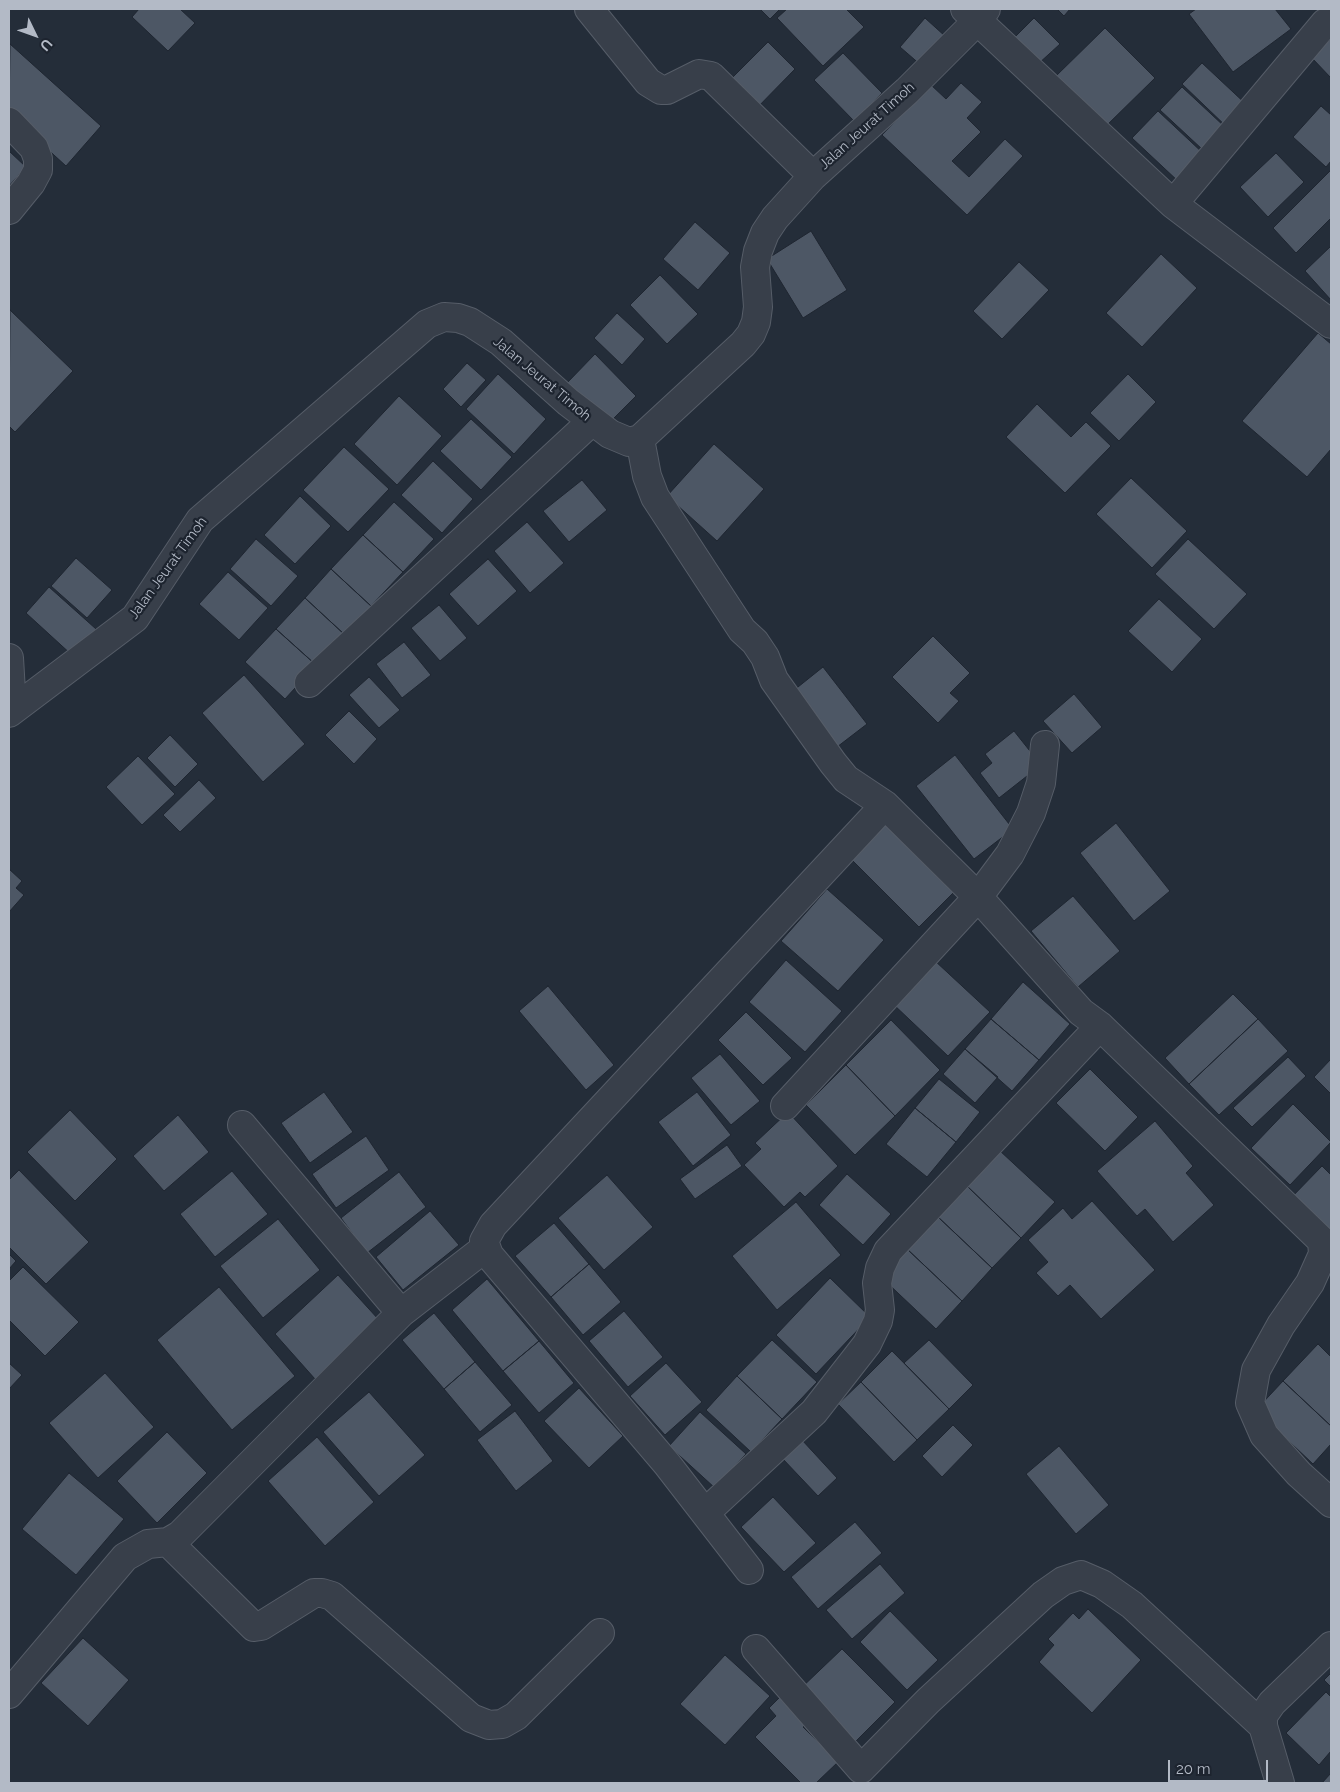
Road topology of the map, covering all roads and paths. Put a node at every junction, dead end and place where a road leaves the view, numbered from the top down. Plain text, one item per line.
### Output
1 (589, 9) edge
2 (976, 13) edge
3 (1325, 23) dead end
4 (9, 122) edge
5 (813, 176) junction
6 (1173, 204) junction
7 (9, 210) edge
8 (1331, 324) edge
9 (592, 421) junction
10 (640, 439) junction
11 (9, 658) edge
12 (309, 683) dead end
13 (10, 711) edge
14 (1044, 745) dead end
15 (885, 806) junction
16 (978, 897) junction
17 (1100, 1026) junction
18 (785, 1106) dead end
19 (242, 1126) dead end
20 (485, 1248) junction
21 (402, 1313) junction
22 (1331, 1503) edge
23 (705, 1512) junction
24 (168, 1542) junction
25 (749, 1570) dead end
26 (600, 1633) dead end
27 (1331, 1646) edge
28 (756, 1649) dead end
29 (9, 1694) edge
30 (1263, 1726) junction
31 (858, 1776) edge
32 (1280, 1783) edge

1 - 5 street
2 - 5 street, Jalan Jeurat Timoh
2 - 6 street
3 - 6 street
4 - 7 street
5 - 10 street, Jalan Jeurat Timoh
6 - 8 street
9 - 10 street, Jalan Jeurat Timoh
9 - 12 street
9 - 13 street, Jalan Jeurat Timoh
10 - 15 street
11 - 13 street
14 - 16 street
15 - 16 street
15 - 20 street
16 - 17 street
16 - 18 street
17 - 22 street
17 - 23 street
19 - 21 street
20 - 21 street
20 - 23 street
21 - 24 street
23 - 25 street
24 - 26 street
24 - 29 street
27 - 30 street
28 - 31 street
30 - 31 street
30 - 32 street

